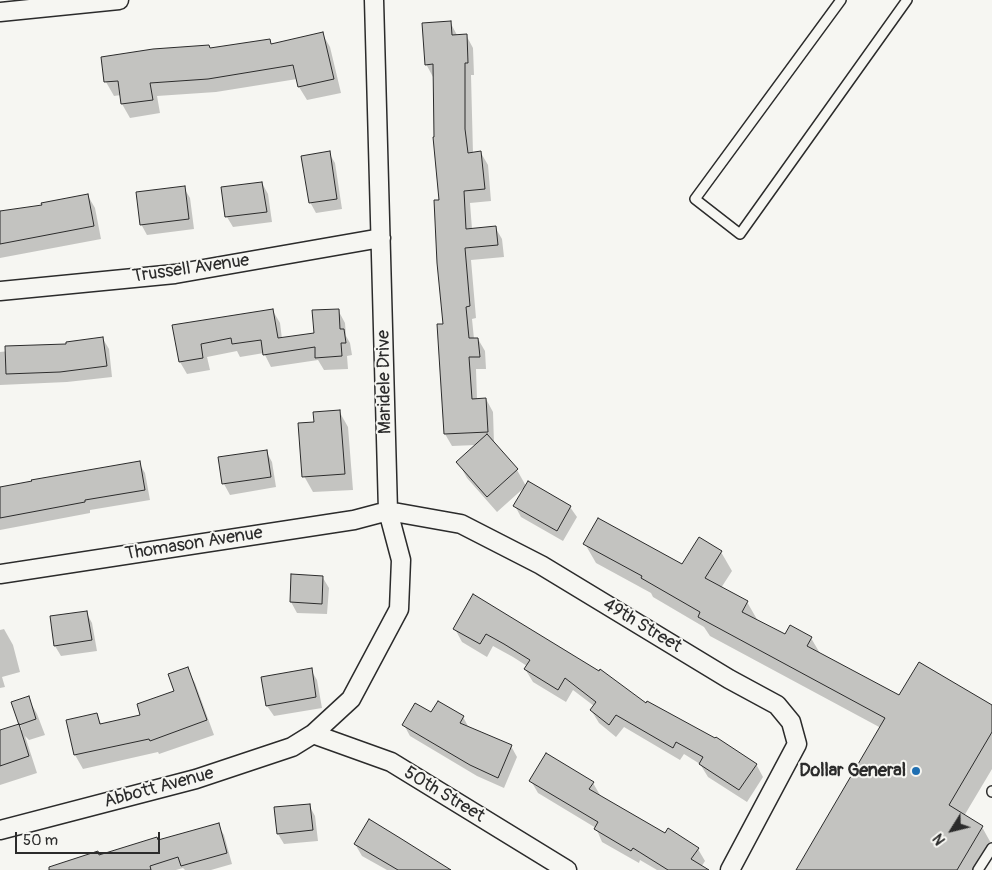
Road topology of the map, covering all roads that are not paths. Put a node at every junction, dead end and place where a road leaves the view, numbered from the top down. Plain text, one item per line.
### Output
1 (119, 0) edge
2 (374, 0) edge
3 (841, 0) edge
4 (907, 0) edge
5 (0, 12) edge
6 (381, 238) junction
7 (0, 291) edge
8 (388, 510) junction
9 (0, 574) edge
10 (313, 734) junction
11 (0, 830) edge
12 (992, 848) edge
13 (567, 870) edge
14 (730, 870) edge
15 (978, 870) edge

1 - 5 street
2 - 6 street, Maridele Drive
3 - 4 lane
6 - 7 street, Trussell Avenue
6 - 8 street, Maridele Drive
8 - 9 street, Thomason Avenue
8 - 10 street, Maridele Drive
8 - 14 street, 49th Street
10 - 11 street, Abbott Avenue
10 - 13 street, 50th Street
12 - 15 lane

